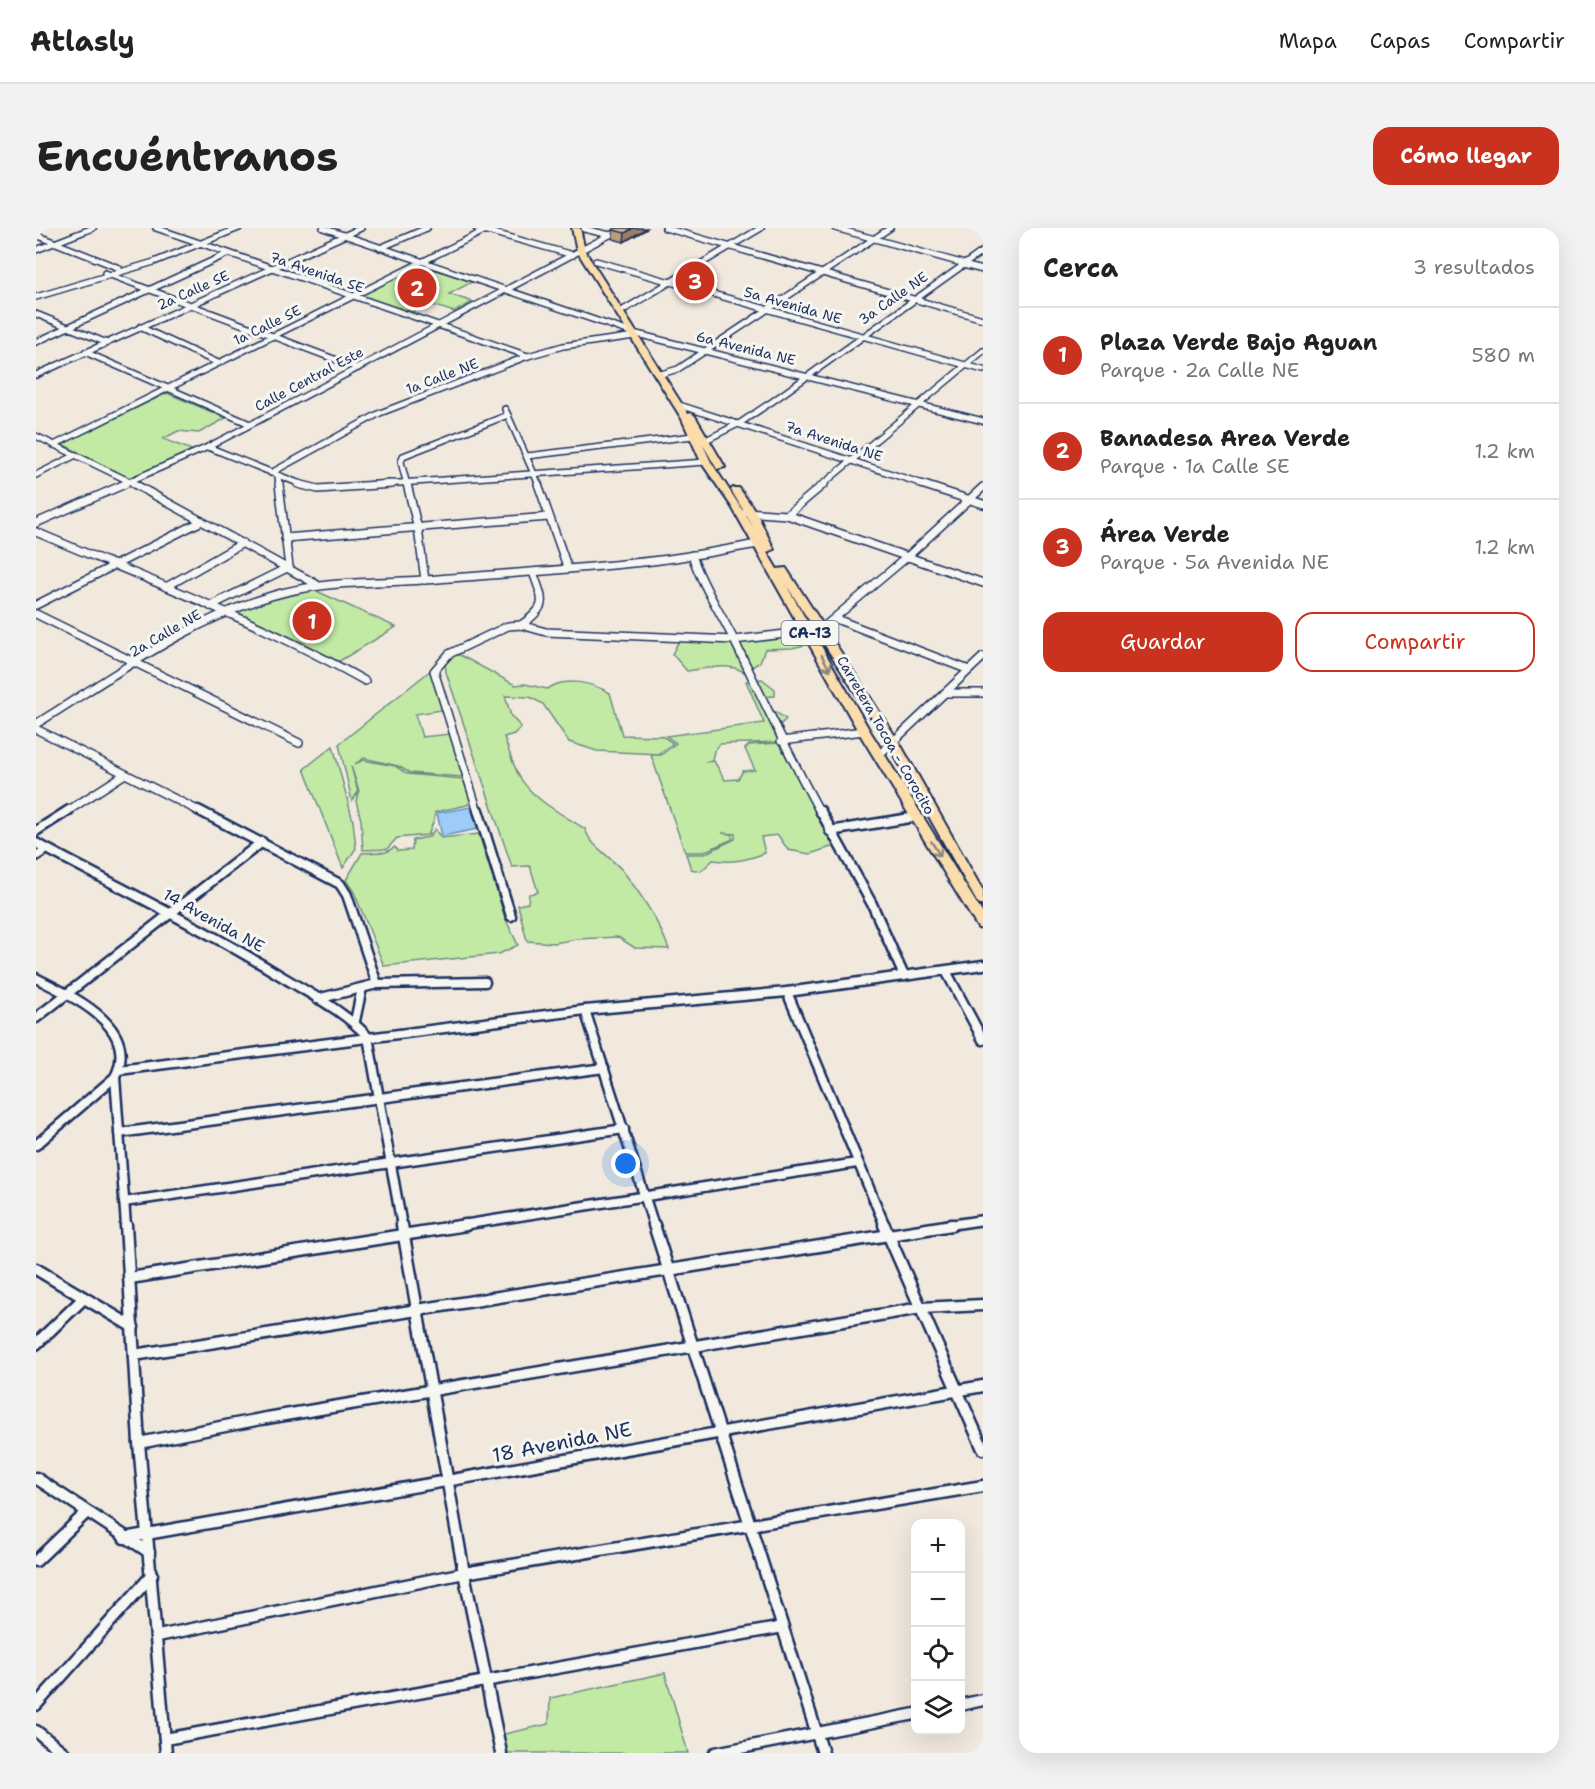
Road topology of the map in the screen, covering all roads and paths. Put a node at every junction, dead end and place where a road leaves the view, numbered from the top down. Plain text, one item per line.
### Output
1 (93, 228) edge
2 (156, 228) edge
3 (228, 228) edge
4 (239, 228) edge
5 (323, 228) edge
6 (361, 228) edge
7 (427, 228) edge
8 (476, 228) edge
9 (581, 228) edge
10 (623, 228) edge
11 (665, 228) edge
12 (761, 228) edge
13 (835, 228) edge
14 (890, 228) edge
15 (488, 229) edge
16 (345, 235) junction
17 (610, 235) junction
18 (36, 236) edge
19 (873, 238) junction
20 (55, 242) junction
21 (194, 242) junction
22 (201, 245) junction
23 (730, 247) junction
24 (380, 248) junction
25 (36, 250) edge
26 (581, 251) junction
27 (983, 251) edge
28 (227, 254) junction
29 (422, 261) junction
30 (596, 261) junction
31 (965, 264) junction
32 (119, 268) junction
33 (269, 269) junction
34 (983, 269) edge
35 (105, 273) junction
36 (823, 273) junction
37 (113, 275) junction
38 (671, 282) junction
39 (153, 290) junction
40 (506, 290) junction
41 (36, 295) edge
42 (351, 296) junction
43 (915, 299) junction
44 (191, 304) junction
45 (767, 309) junction
46 (622, 311) junction
47 (36, 314) edge
48 (983, 319) edge
49 (437, 326) junction
50 (68, 327) junction
51 (140, 327) junction
52 (272, 335) junction
53 (638, 337) junction
54 (862, 337) junction
55 (36, 342) edge
56 (106, 343) junction
57 (706, 350) junction
58 (983, 351) edge
59 (85, 352) junction
60 (528, 356) junction
61 (218, 363) junction
62 (965, 365) junction
63 (358, 368) junction
64 (983, 370) edge
65 (661, 374) junction
66 (36, 375) edge
67 (807, 376) junction
68 (167, 388) junction
69 (918, 404) junction
70 (680, 405) junction
71 (983, 421) edge
72 (740, 423) junction
73 (250, 424) junction
74 (36, 436) edge
75 (699, 440) junction
76 (54, 445) junction
77 (208, 447) junction
78 (75, 455) junction
79 (528, 456) junction
80 (853, 460) junction
81 (706, 462) junction
82 (274, 474) junction
83 (535, 474) junction
84 (36, 475) edge
85 (131, 482) junction
86 (406, 482) junction
87 (983, 487) edge
88 (969, 499) junction
89 (983, 504) edge
90 (745, 512) junction
91 (787, 515) junction
92 (549, 517) junction
93 (202, 521) junction
94 (36, 523) edge
95 (418, 529) junction
96 (36, 532) edge
97 (285, 538) junction
98 (243, 543) junction
99 (760, 543) junction
100 (692, 555) junction
101 (907, 557) junction
102 (114, 564) junction
103 (289, 567) junction
104 (568, 569) junction
105 (533, 572) junction
106 (425, 580) junction
107 (983, 583) edge
108 (316, 584) junction
109 (166, 587) junction
110 (36, 605) edge
111 (210, 606) junction
112 (225, 613) junction
113 (36, 614) edge
114 (836, 619) junction
115 (521, 625) junction
116 (815, 632) junction
117 (734, 640) junction
118 (983, 657) edge
119 (137, 662) junction
120 (969, 670) junction
121 (365, 681) dead end
122 (945, 693) junction
123 (983, 693) edge
124 (36, 724) edge
125 (36, 729) edge
126 (864, 731) junction
127 (781, 741) junction
128 (893, 742) junction
129 (299, 743) dead end
130 (880, 754) junction
131 (125, 774) junction
132 (916, 817) junction
133 (36, 831) edge
134 (830, 831) junction
135 (262, 842) junction
136 (36, 843) edge
137 (47, 849) junction
138 (36, 856) edge
139 (983, 902) edge
140 (171, 912) junction
141 (511, 916) dead end
142 (983, 925) edge
143 (983, 965) edge
144 (946, 971) junction
145 (904, 976) junction
146 (36, 978) edge
147 (485, 982) dead end
148 (377, 984) junction
149 (362, 988) junction
150 (788, 992) junction
151 (66, 994) junction
152 (317, 999) junction
153 (585, 1010) junction
154 (36, 1018) edge
155 (355, 1021) junction
156 (368, 1037) junction
157 (983, 1040) edge
158 (604, 1068) junction
159 (117, 1073) junction
160 (379, 1097) junction
161 (624, 1129) junction
162 (118, 1133) junction
163 (36, 1145) edge
164 (389, 1163) junction
165 (857, 1163) junction
166 (645, 1196) junction
167 (124, 1202) junction
168 (983, 1220) edge
169 (403, 1234) junction
170 (890, 1235) junction
171 (36, 1269) edge
172 (669, 1270) junction
173 (130, 1278) junction
174 (83, 1299) junction
175 (983, 1305) edge
176 (921, 1308) junction
177 (417, 1310) junction
178 (133, 1327) junction
179 (36, 1344) edge
180 (693, 1348) junction
181 (134, 1355) junction
182 (983, 1386) edge
183 (957, 1389) junction
184 (431, 1392) junction
185 (720, 1431) junction
186 (139, 1443) junction
187 (983, 1449) edge
188 (36, 1478) edge
189 (447, 1482) junction
190 (983, 1486) edge
191 (86, 1513) junction
192 (750, 1525) junction
193 (148, 1535) junction
194 (124, 1538) junction
195 (150, 1552) junction
196 (36, 1561) edge
197 (464, 1573) junction
198 (152, 1575) junction
199 (783, 1627) junction
200 (158, 1636) junction
201 (486, 1682) junction
202 (983, 1701) edge
203 (965, 1704) edge
204 (36, 1705) edge
205 (911, 1715) edge
206 (36, 1731) edge
207 (817, 1733) junction
208 (165, 1739) junction
209 (64, 1753) edge
210 (166, 1753) edge
211 (501, 1753) edge
212 (715, 1753) edge
213 (823, 1753) edge

1 - 20 street
2 - 21 street, 7a Avenida SE
3 - 21 street
4 - 22 street
5 - 16 street, 6a Avenida NE
6 - 16 street, 2a Calle SE
7 - 24 street
8 - 15 street
9 - 17 street
9 - 26 main road, CA-13
10 - 17 street, Calle Central Este
11 - 23 street
12 - 23 street
13 - 19 street
14 - 19 street
15 - 26 street
15 - 29 street, 1a Calle SE
16 - 24 street, 6a Avenida NE
16 - 33 street, 2a Calle SE
17 - 26 street, Calle Central Este
18 - 20 street
19 - 31 street
19 - 36 street
20 - 25 street
20 - 32 street
21 - 22 street, 7a Avenida SE
21 - 32 street
22 - 28 street, 7a Avenida SE
22 - 37 street
23 - 36 street
23 - 38 street
24 - 29 street, 6a Avenida NE
26 - 30 main road, CA-13
26 - 40 street, Calle Central Este
26 - 46 main road, CA-13
27 - 31 street, 3a Calle NE
28 - 33 street, 7a Avenida SE
28 - 39 street
29 - 40 street, 6a Avenida NE
29 - 42 street, 1a Calle SE
30 - 38 street, 5a Avenida NE
30 - 46 main road, CA-13
31 - 34 street
31 - 43 street, 3a Calle NE
32 - 35 street
33 - 42 street, 7a Avenida SE
33 - 44 street, 2a Calle SE
35 - 37 street
35 - 41 street
36 - 43 street
36 - 45 street
37 - 39 street
37 - 41 street
38 - 45 street, 5a Avenida NE
38 - 46 street
39 - 44 street
39 - 50 street
40 - 49 street, Calle Central Este
40 - 53 street, 6a Avenida NE
42 - 49 street, 7a Avenida SE
42 - 52 street, 1a Calle SE
43 - 48 street
43 - 54 street, 3a Calle NE
44 - 51 street, 2a Calle SE
44 - 52 street
45 - 54 street, 5a Avenida NE
45 - 57 street
46 - 53 main road, CA-13
47 - 50 street
49 - 60 street
49 - 63 street, Calle Central Este
50 - 55 street
50 - 56 street
51 - 56 street, 2a Calle SE
51 - 61 street
52 - 61 street, 1a Calle SE
52 - 63 street
53 - 57 street, 6a Avenida NE
53 - 60 street, 1a Calle NE
53 - 65 main road, Carretera Tocoa - Corocito / CA-13
54 - 62 street, 5a Avenida NE
54 - 67 street, 3a Calle NE
56 - 59 street, 2a Calle SE
57 - 65 street
57 - 67 street, 6a Avenida NE
58 - 62 street
59 - 66 street, 2a Calle SE
59 - 68 street
60 - 82 street, 1a Calle NE
61 - 68 street, 1a Calle SE
62 - 64 street, 5a Avenida NE
62 - 69 street
63 - 73 street, Calle Central Este
65 - 70 main road, Carretera Tocoa - Corocito / CA-13
67 - 69 street, 6a Avenida NE
67 - 72 street, 3a Calle NE
68 - 73 street
68 - 76 street, 1a Calle SE
69 - 71 street, 6a Avenida NE
69 - 80 street
70 - 72 street, 7a Avenida NE
70 - 75 main road, Carretera Tocoa - Corocito / CA-13
72 - 75 street, 3a Calle NE
72 - 80 street, 7a Avenida NE
73 - 77 street, Calle Central Este
74 - 76 street
75 - 79 street
75 - 81 main road, Carretera Tocoa - Corocito / CA-13
75 - 90 main road, Carretera Tocoa - Corocito / CA-13
76 - 78 street
77 - 82 street
77 - 85 street, Calle Central Este
78 - 84 street
78 - 85 street
79 - 83 street
79 - 86 street
80 - 88 street, 7a Avenida NE
80 - 91 street
81 - 83 street
81 - 90 main road, Carretera Tocoa - Corocito / CA-13
82 - 86 street
82 - 97 street
83 - 86 street
83 - 92 street
85 - 93 street
85 - 94 street, Calle Central Este
86 - 95 street
87 - 88 street
88 - 89 street, 7a Avenida NE
88 - 101 street
90 - 91 street
90 - 99 main road, Carretera Tocoa - Corocito / CA-13
91 - 101 street
92 - 95 street
92 - 104 street
93 - 98 street
93 - 102 street
95 - 97 street
95 - 106 street
96 - 102 street
97 - 103 street
98 - 103 street
98 - 109 street
99 - 100 street, 2a Calle NE
99 - 116 main road, Carretera Tocoa - Corocito / CA-13
100 - 104 street, 2a Calle NE
100 - 117 street
101 - 107 street
101 - 114 street
102 - 109 street
102 - 110 street
103 - 108 street
103 - 111 street
104 - 105 street, 2a Calle NE
105 - 106 street, 2a Calle NE
105 - 115 street
106 - 108 street, 2a Calle NE
108 - 112 street, 2a Calle NE
109 - 111 street
111 - 112 street
112 - 119 street, 2a Calle NE
112 - 121 street
113 - 119 street
114 - 116 street
114 - 120 street
115 - 117 street
115 - 141 street
116 - 117 street
116 -> 126 main road, Carretera Tocoa - Corocito / CA-13
116 - 128 main road, Carretera Tocoa - Corocito / CA-13
117 - 127 street
118 - 120 street
119 - 124 street, 2a Calle NE
119 - 129 street
120 - 122 street
122 - 123 street
122 - 128 street
125 - 131 street
126 - 127 street
126 - 130 main road, Carretera Tocoa - Corocito / CA-13
127 - 134 street
128 - 130 street
128 - 139 main road, Carretera Tocoa - Corocito / CA-13
130 - 132 main road, Carretera Tocoa - Corocito / CA-13
131 - 133 street
131 - 135 street
132 - 134 street
132 -> 142 main road, Carretera Tocoa - Corocito / CA-13
134 - 145 street
135 - 140 street
135 - 148 street
136 - 137 street, 14 Avenida NE
137 - 138 street
137 - 140 street, 14 Avenida NE
140 - 151 street
140 - 152 street, 14 Avenida NE
143 - 144 street
144 - 145 street
144 - 157 street
145 - 150 street
146 - 151 street
147 - 148 street
148 - 149 street
149 - 152 street
149 - 155 street
150 - 153 street
150 - 165 street
151 - 154 street
151 - 159 street
152 - 155 street, 14 Avenida NE
153 - 156 street
153 - 158 street
155 - 156 street, 14 Avenida NE
156 - 159 street
156 - 160 street
158 - 160 street
158 - 161 street
159 - 162 street
159 - 163 street
160 - 162 street
160 - 164 street
161 - 164 street
161 - 166 street
162 - 167 street
164 - 167 street
164 - 169 street
165 - 166 street
165 - 170 street
166 - 169 street
166 - 172 street
167 - 173 street
168 - 170 street
169 - 173 street
169 - 177 street
170 - 172 street
170 - 176 street
171 - 174 street
172 - 177 street
172 - 180 street
173 - 178 street
174 - 178 street
174 - 179 street
175 - 176 street
176 - 180 street
176 - 183 street
177 - 181 street
177 - 184 street
178 - 181 street
180 - 184 street
180 - 185 street
181 - 186 street
182 - 183 street, 18 Avenida NE
183 - 185 street, 18 Avenida NE
183 - 187 street
184 - 186 street
184 - 189 street
185 - 189 street, 18 Avenida NE
185 - 192 street
186 - 193 street
188 - 191 street
189 - 193 street, 18 Avenida NE
189 - 197 street
190 - 192 street
191 - 194 street
191 - 196 street
192 - 197 street
192 - 199 street
193 - 194 street, 18 Avenida NE
193 - 195 street
194 - 195 street
195 - 198 street
197 - 200 street
197 - 201 street
198 - 200 street
198 - 204 street
199 - 201 street
199 - 207 street
200 - 208 street
201 - 208 street
201 - 211 street
202 - 203 street
205 - 207 street
206 - 209 street
207 - 212 street
207 - 213 street
208 - 210 street

